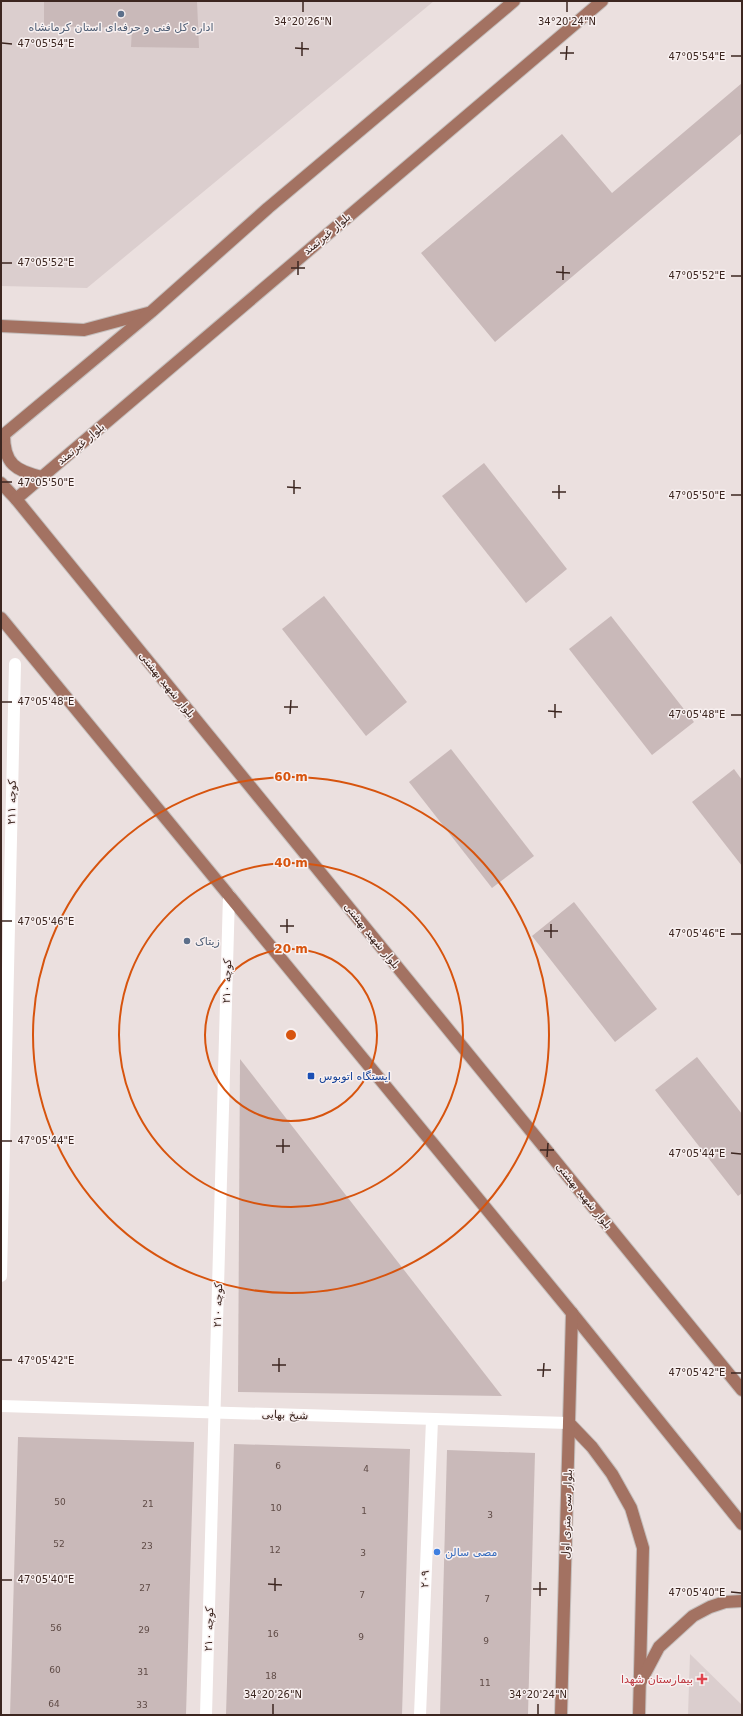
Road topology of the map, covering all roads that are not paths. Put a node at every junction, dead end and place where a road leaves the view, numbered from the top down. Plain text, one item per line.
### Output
1 (514, 1) edge
2 (602, 1) edge
3 (152, 312) junction
4 (1, 326) edge
5 (3, 436) edge
6 (42, 477) junction
7 (1, 483) edge
8 (16, 499) junction
9 (1, 618) edge
10 (15, 664) dead end
11 (229, 895) junction
12 (1, 1276) edge
13 (572, 1312) junction
14 (742, 1390) edge
15 (1, 1406) edge
16 (215, 1413) junction
17 (432, 1420) junction
18 (569, 1424) junction
19 (742, 1524) edge
20 (742, 1601) edge
21 (640, 1684) junction
22 (206, 1715) edge
23 (420, 1715) edge
24 (561, 1715) edge
25 (639, 1715) edge

1 - 3 main road
2 - 6 main road, بلوار غیرتمند
3 - 4 main road
3 - 5 main road
5 - 6 main road
6 - 8 main road, بلوار غیرتمند
7 - 8 main road, بلوار شهید بهشتی
8 - 14 main road, بلوار شهید بهشتی
9 - 11 main road
10 - 12 street, کوچه ۲۱۱
11 - 13 main road
11 - 16 street, کوچه ۲۱۰
13 - 18 main road, بلوار سی متری اول
13 - 19 main road
15 - 16 street, شیخ بهایی
16 - 17 street, شیخ بهایی
16 - 22 street, کوچه ۲۱۰
17 - 18 street, شیخ بهایی
17 - 23 street, ۲۰۹
18 - 21 main road
18 - 24 main road, بلوار سی متری اول
20 - 21 main road
21 - 25 main road

